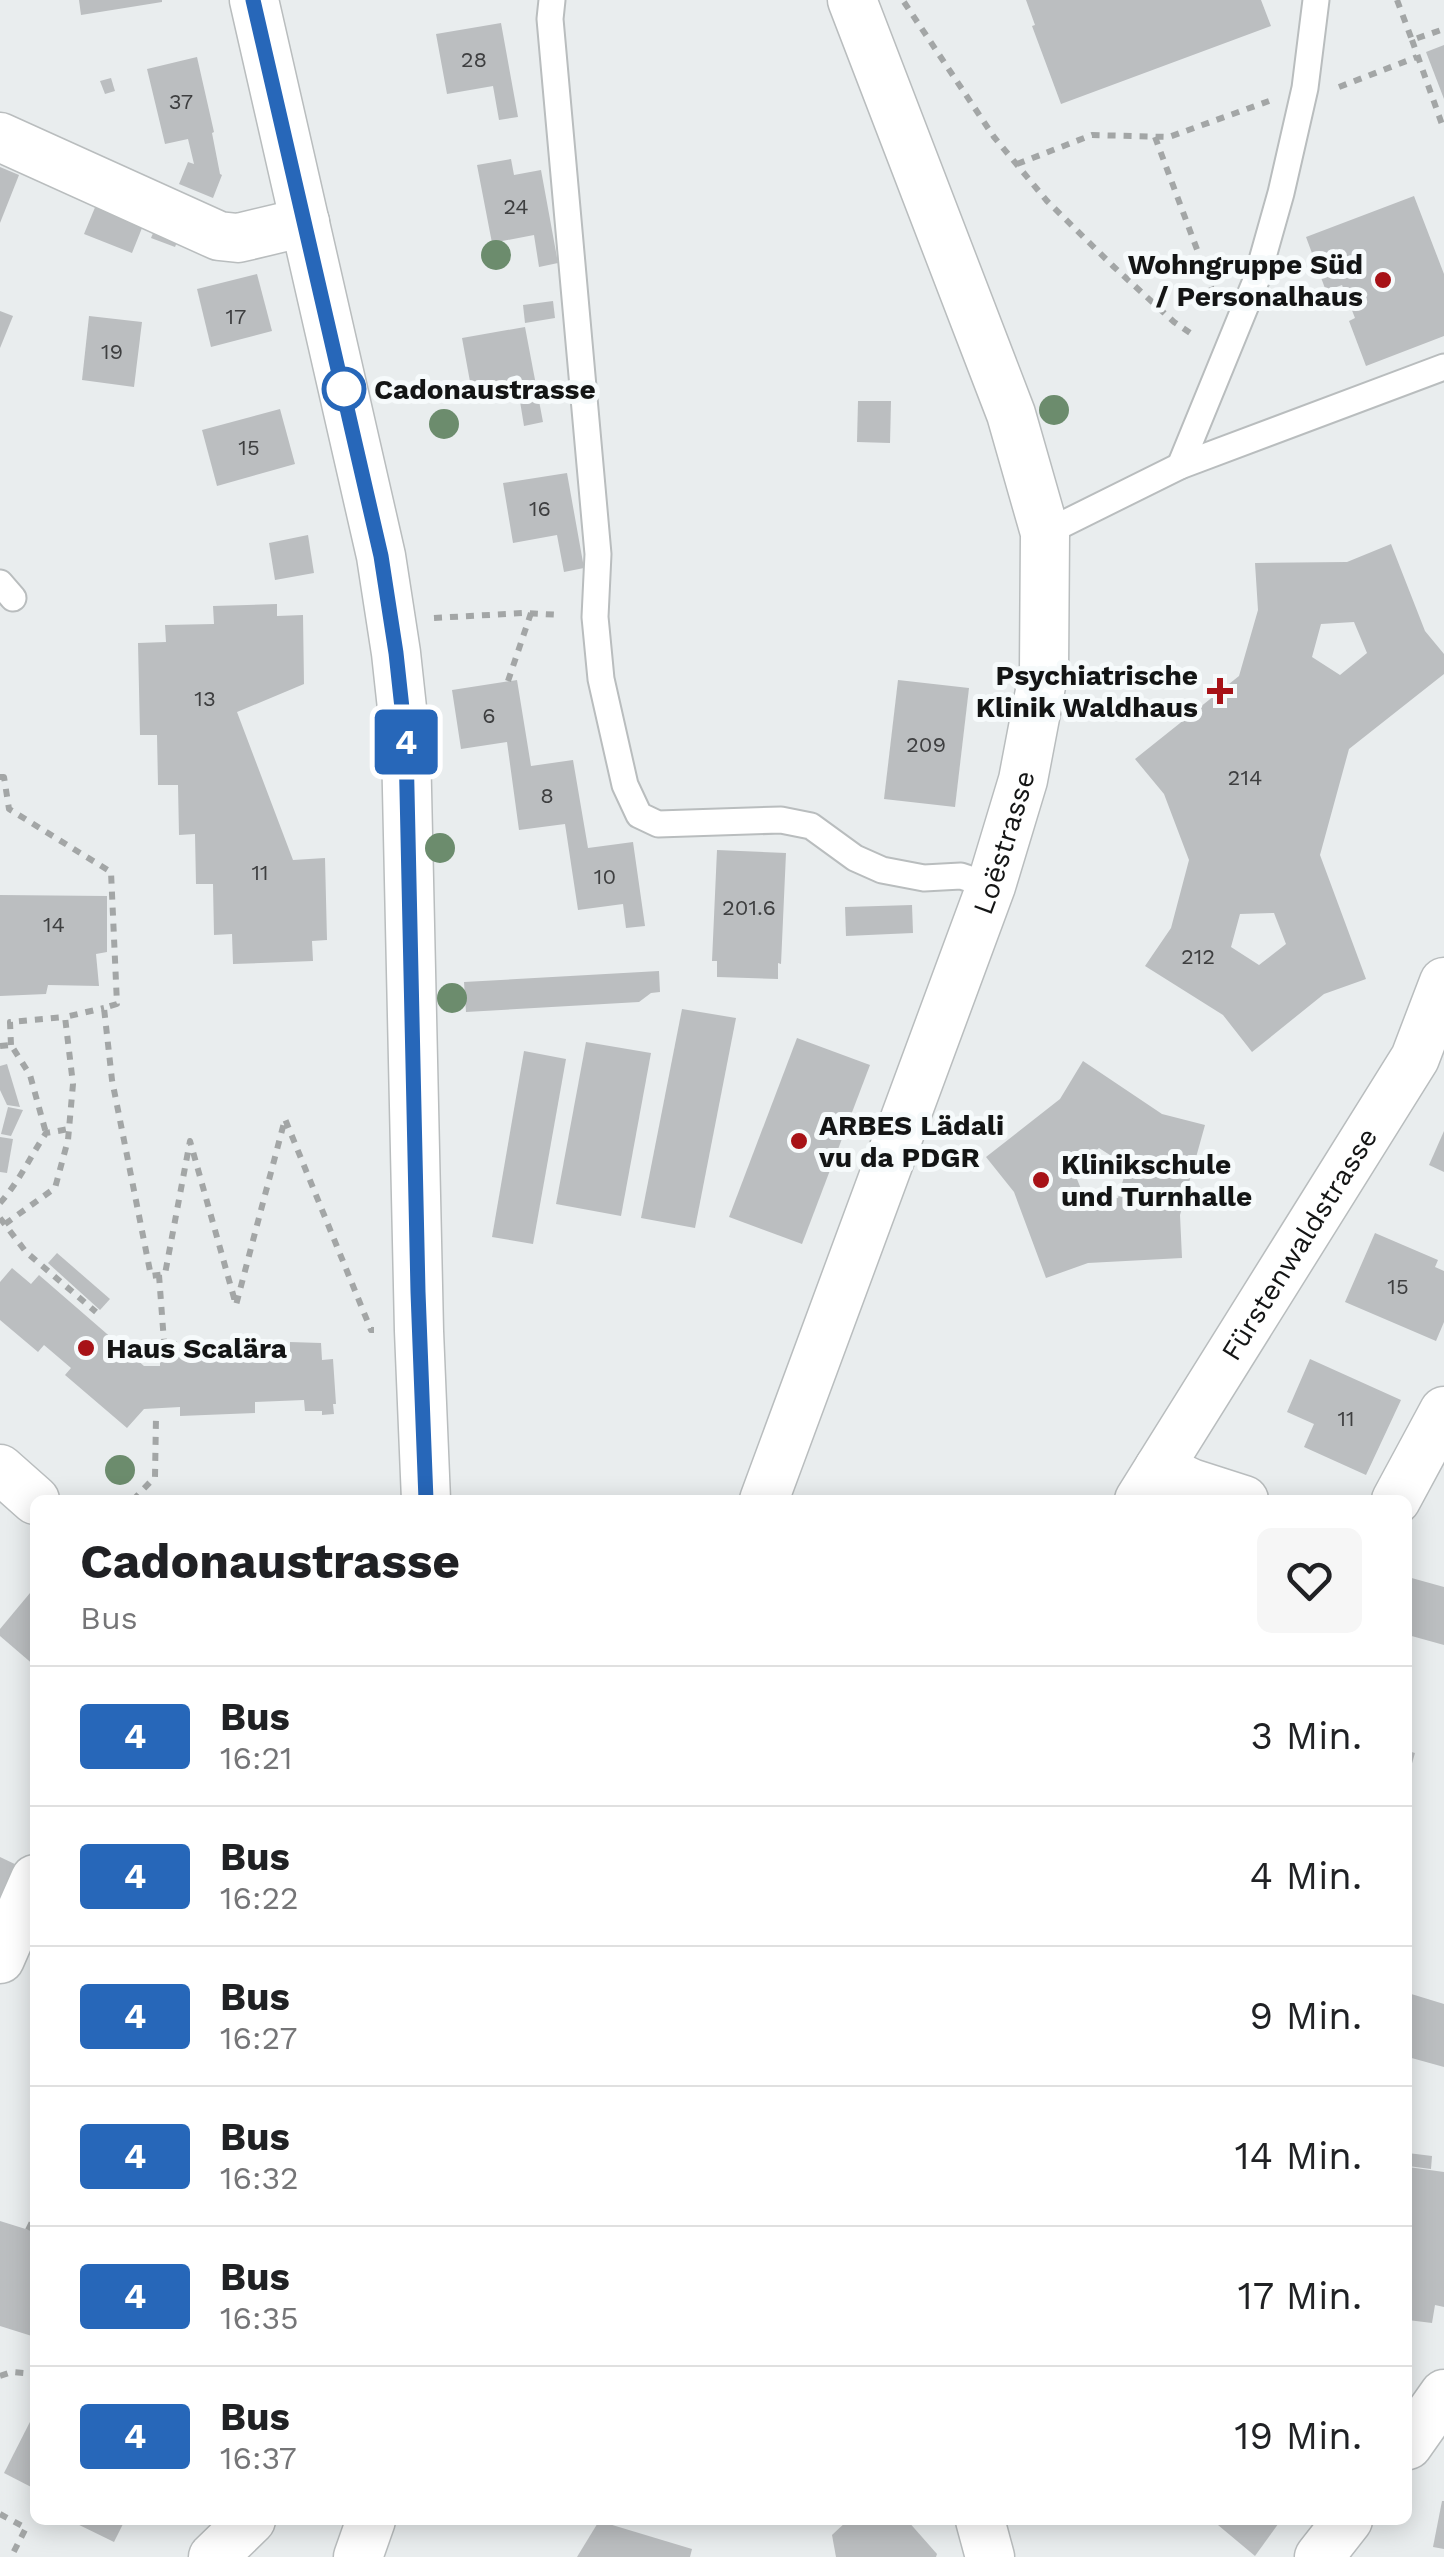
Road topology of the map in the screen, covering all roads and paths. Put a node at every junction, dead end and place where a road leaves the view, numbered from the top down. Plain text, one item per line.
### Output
1 (254, 0) edge
2 (552, 0) edge
3 (852, 0) edge
4 (903, 0) edge
5 (1316, 0) edge
6 (1397, 0) edge
7 (1444, 29) edge
8 (1412, 40) junction
9 (1418, 57) junction
10 (1303, 94) junction
11 (1444, 130) edge
12 (0, 137) edge
13 (1155, 137) junction
14 (1017, 164) junction
15 (305, 222) junction
16 (1229, 350) junction
17 (1444, 367) edge
18 (1180, 466) junction
19 (1045, 532) junction
20 (531, 613) junction
21 (595, 617) junction
22 (424, 619) dead end
23 (508, 682) dead end
24 (0, 777) edge
25 (4, 805) edge
26 (991, 886) junction
27 (1444, 982) edge
28 (104, 1008) junction
29 (64, 1017) junction
30 (11, 1045) junction
31 (0, 1046) edge
32 (69, 1128) junction
33 (46, 1133) junction
34 (0, 1204) edge
35 (2, 1221) edge
36 (160, 1274) junction
37 (96, 1312) dead end
38 (380, 1329) dead end
39 (164, 1342) dead end
40 (1444, 1410) edge
41 (156, 1417) dead end
42 (0, 1469) edge
43 (1149, 1484) edge
44 (30, 1495) edge
45 (138, 1495) edge
46 (426, 1495) edge
47 (766, 1495) edge
48 (1223, 1495) edge
49 (1399, 1495) edge
50 (30, 1890) edge
51 (0, 1959) edge
52 (30, 2224) edge
53 (28, 2230) dead end
54 (30, 2374) edge
55 (0, 2376) edge
56 (1444, 2394) edge
57 (1412, 2440) edge
58 (0, 2514) edge
59 (246, 2525) edge
60 (369, 2525) edge
61 (981, 2525) edge
62 (1344, 2525) edge
63 (11, 2557) edge
64 (213, 2557) edge
65 (358, 2557) edge
66 (990, 2557) edge
67 (1319, 2557) edge

1 - 15 street
2 - 21 lane
3 - 19 street, Loëstrasse
4 - 14 path
5 - 10 lane
6 - 8 path
7 - 8 path
8 - 9 path
9 - 10 path
9 - 11 path
10 - 13 path
10 - 16 lane
12 - 15 street
13 - 14 path
13 - 16 path
14 - 16 path
15 - 46 street
16 - 18 lane
17 - 18 lane
18 - 19 lane
19 - 26 street, Loëstrasse
20 - 21 path
20 - 22 path
20 - 23 path
21 - 26 lane
24 - 25 path
25 - 28 path
26 - 47 street, Loëstrasse
27 - 43 street, Fürstenwaldstrasse
28 - 29 path
28 - 36 path
29 - 30 path
29 - 32 path
30 - 31 path
30 - 33 path
32 - 33 path
32 - 35 path
33 - 34 path
35 - 37 path
36 - 38 path
36 - 39 path
40 - 49 street
41 - 45 path
42 - 44 street
43 - 48 street
50 - 51 street
52 - 53 path
54 - 55 path
56 - 57 street
58 - 63 path
59 - 64 street
60 - 65 street
61 - 66 street
62 - 67 street

